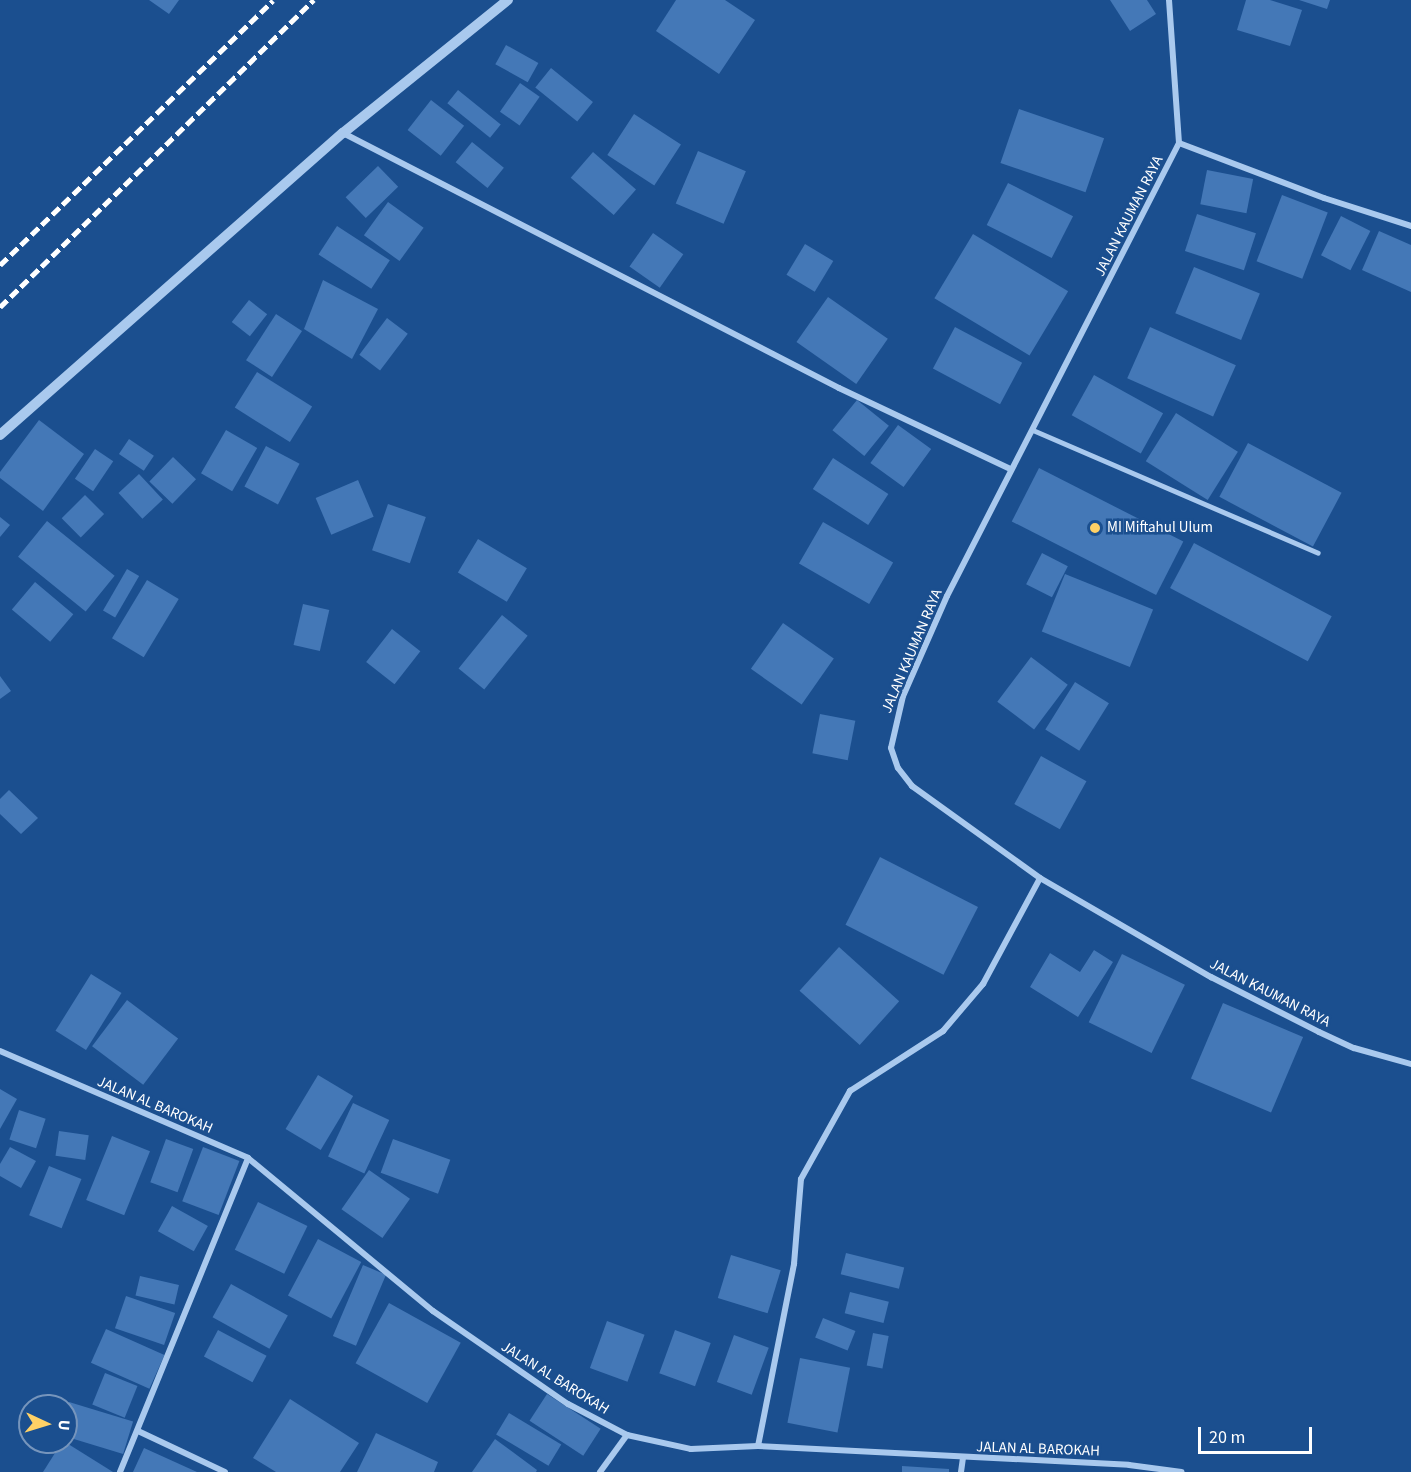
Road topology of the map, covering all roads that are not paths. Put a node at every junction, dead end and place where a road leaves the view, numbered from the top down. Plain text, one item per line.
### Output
1 (508, 0) edge
2 (1169, 0) edge
3 (343, 133) junction
4 (1179, 142) junction
5 (1411, 226) edge
6 (1033, 429) junction
7 (0, 435) edge
8 (1010, 469) junction
9 (1318, 553) dead end
10 (1040, 878) junction
11 (0, 1051) edge
12 (1411, 1064) edge
13 (248, 1158) junction
14 (138, 1431) junction
15 (627, 1436) junction
16 (758, 1446) junction
17 (963, 1458) junction
18 (120, 1472) edge
19 (225, 1472) edge
20 (600, 1472) edge
21 (961, 1472) edge
22 (1182, 1472) edge

1 - 3 street
2 - 4 street, JALAN KAUMAN RAYA
3 - 7 street
3 - 8 street
4 - 5 street
4 - 6 street, JALAN KAUMAN RAYA
6 - 8 street, JALAN KAUMAN RAYA
6 - 9 lane
8 - 10 street, JALAN KAUMAN RAYA
10 - 12 street, JALAN KAUMAN RAYA
10 - 16 street
11 - 13 street, JALAN AL BAROKAH
13 - 14 street
13 - 15 street, JALAN AL BAROKAH
14 - 18 street
14 - 19 street
15 - 16 street, JALAN AL BAROKAH
15 - 20 street
16 - 17 street, JALAN AL BAROKAH
17 - 21 street
17 - 22 street, JALAN AL BAROKAH

